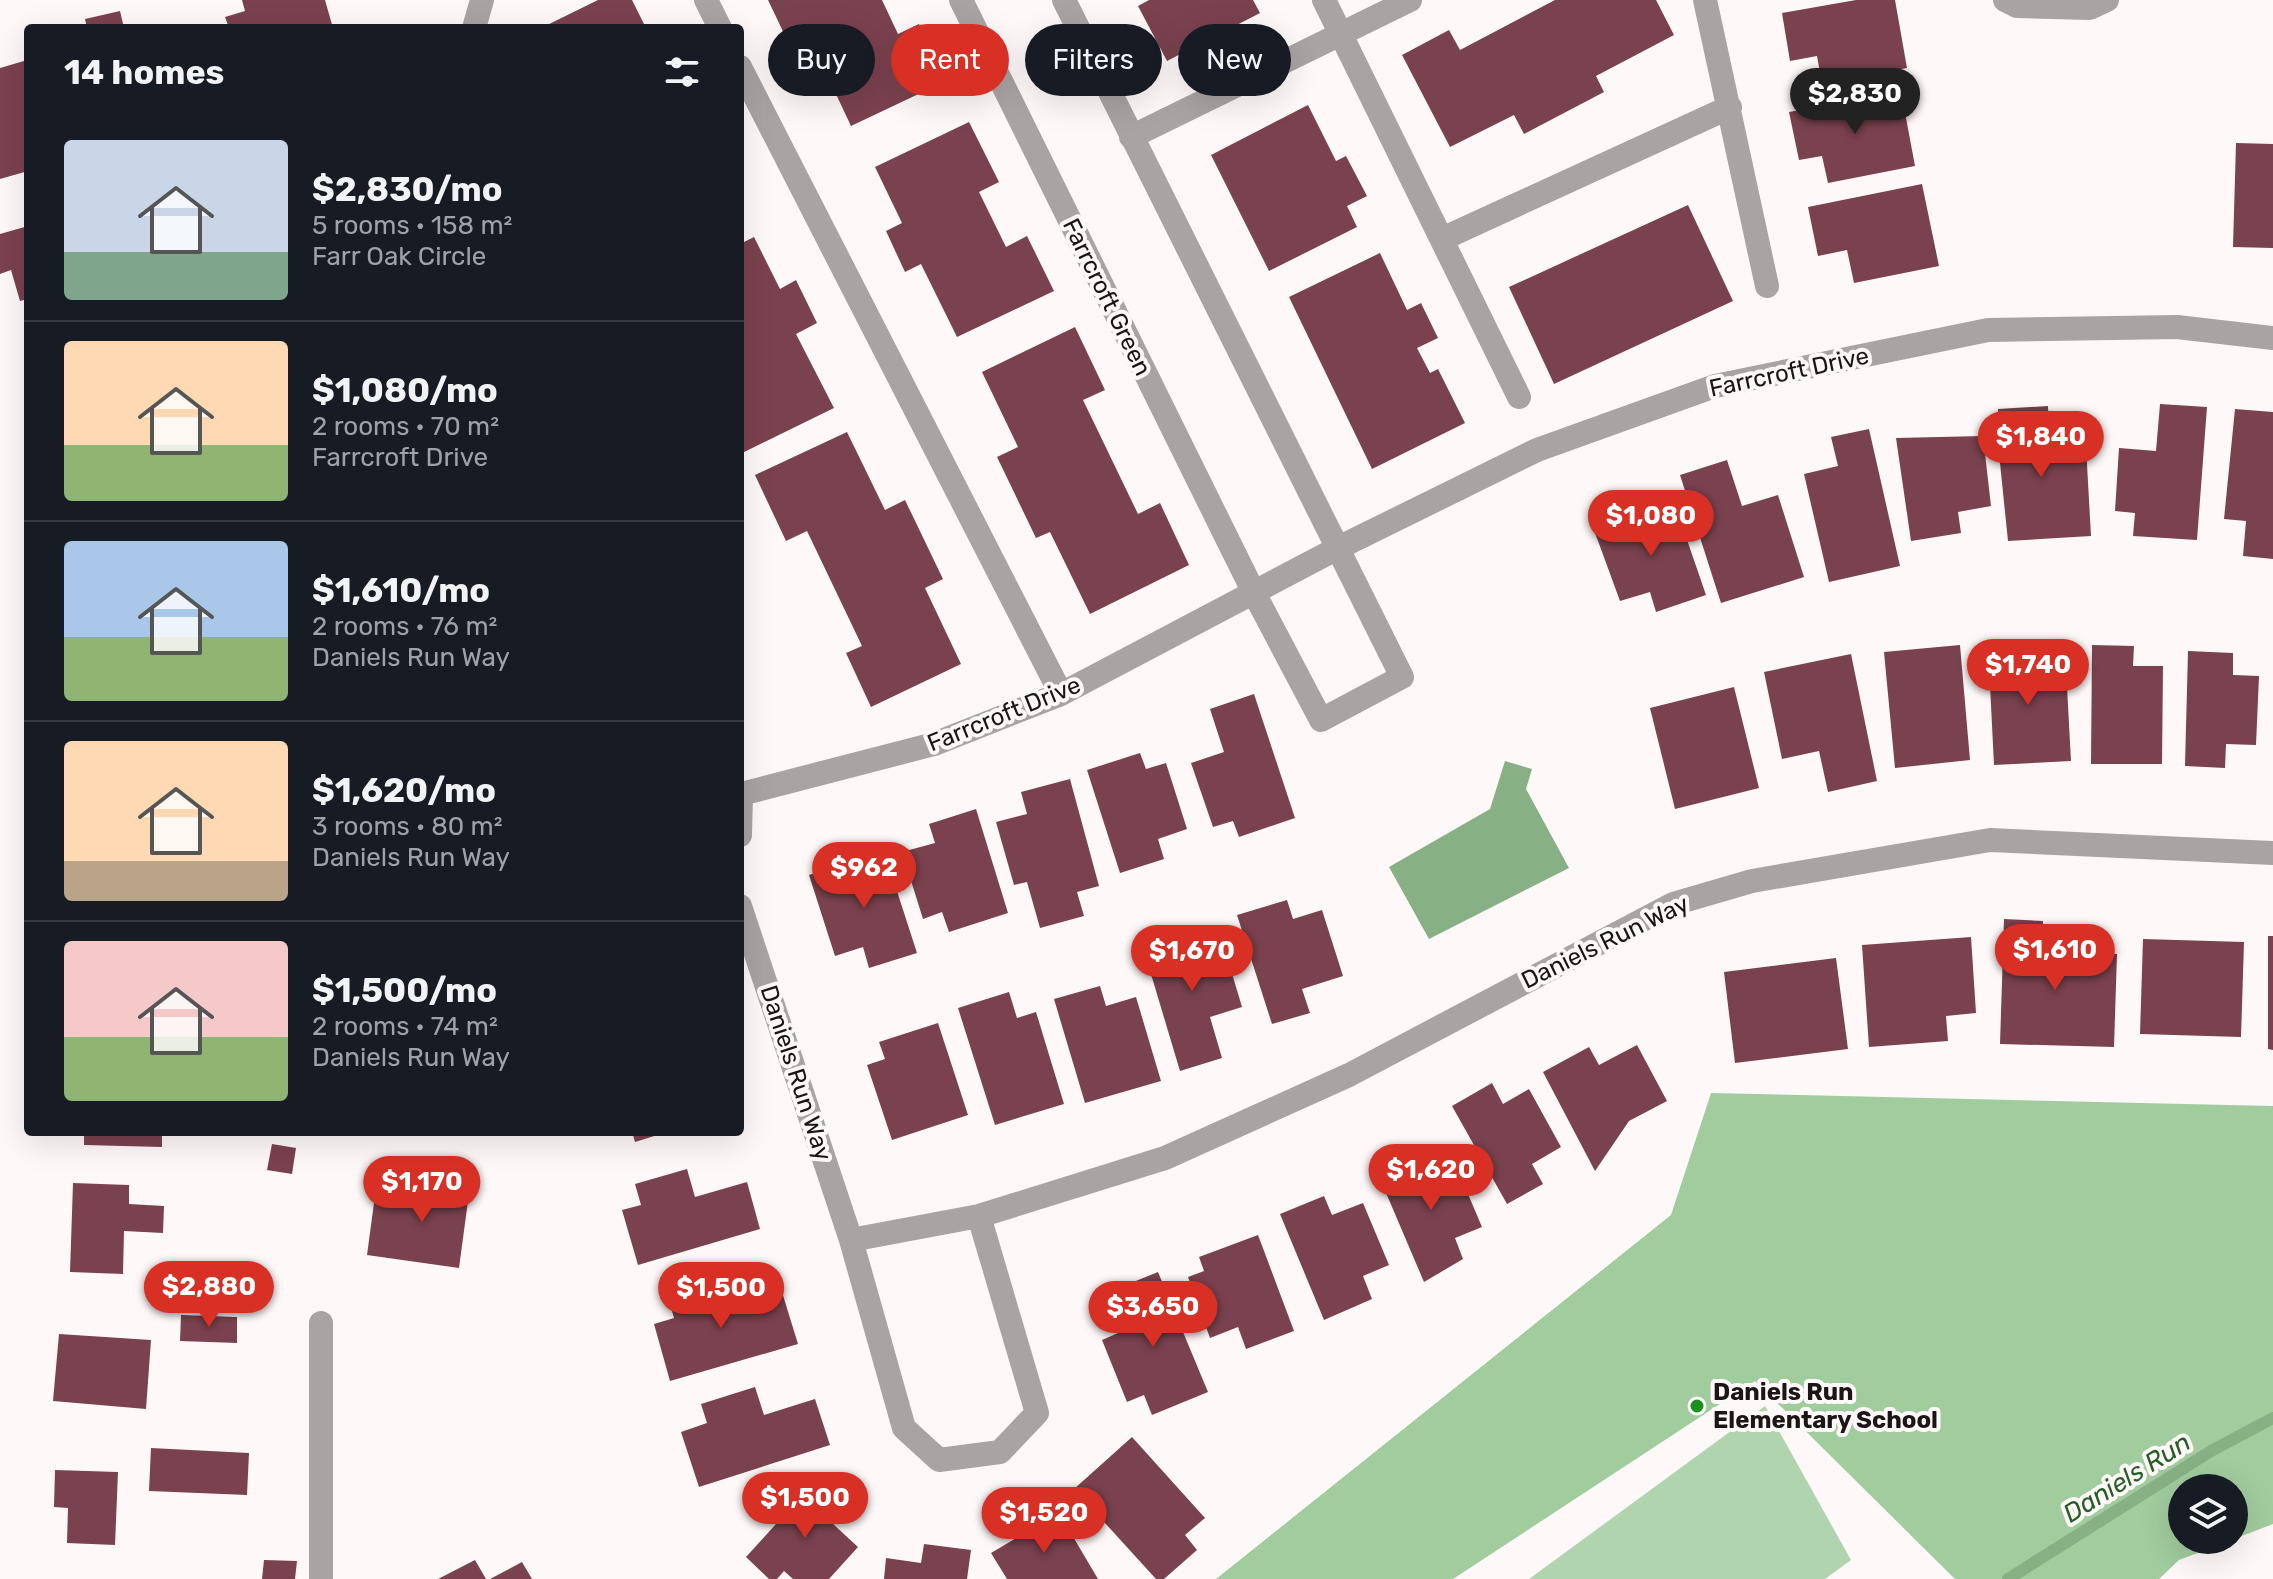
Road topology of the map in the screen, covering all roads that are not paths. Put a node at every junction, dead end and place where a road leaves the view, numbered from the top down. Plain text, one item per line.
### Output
1 (482, 0) edge
2 (706, 0) edge
3 (961, 0) edge
4 (1064, 0) edge
5 (1324, 0) edge
6 (1410, 0) edge
7 (1705, 0) edge
8 (2005, 0) edge
9 (2107, 0) edge
10 (475, 24) edge
11 (718, 24) edge
12 (1341, 34) junction
13 (744, 75) edge
14 (1730, 107) junction
15 (1131, 137) junction
16 (1442, 239) junction
17 (1767, 286) dead end
18 (2273, 338) edge
19 (1519, 397) dead end
20 (1336, 549) junction
21 (1254, 593) junction
22 (1061, 694) junction
23 (744, 793) edge
24 (2273, 853) edge
25 (744, 918) edge
26 (979, 1216) junction
27 (851, 1240) junction
28 (321, 1323) dead end
29 (321, 1579) edge

1 - 10 street
2 - 11 street
3 - 21 street, Farrcroft Green
4 - 15 street
5 - 12 street
6 - 12 street
7 - 14 street
8 - 9 street
12 - 15 street
12 - 16 street
13 - 22 street
14 - 16 street
14 - 17 street
15 - 20 street
16 - 19 street
18 - 20 street, Farrcroft Drive
20 - 21 street, Farrcroft Drive
20 - 21 street, Farrcroft Green
21 - 22 street, Farrcroft Drive
22 - 23 street, Farrcroft Drive
24 - 26 street, Daniels Run Way
25 - 27 street, Daniels Run Way
26 - 27 street, Daniels Run Way
26 - 27 street, Daniels Run Way
28 - 29 street

